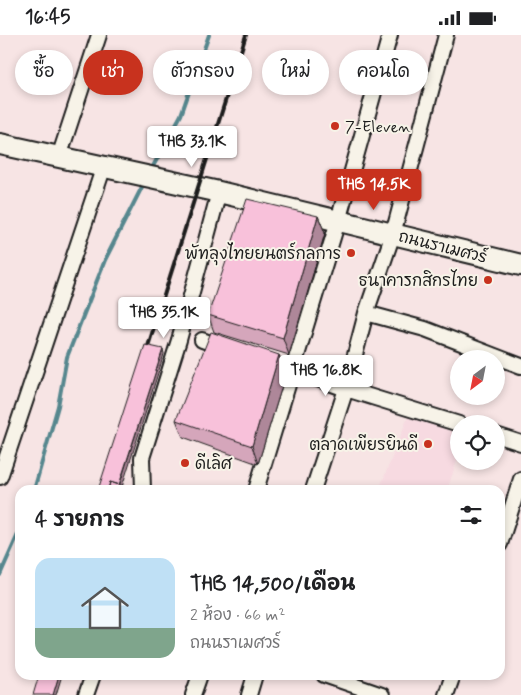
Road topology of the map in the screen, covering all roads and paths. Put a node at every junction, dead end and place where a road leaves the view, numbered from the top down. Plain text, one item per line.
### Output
1 (99, 35) edge
2 (390, 35) edge
3 (446, 35) edge
4 (0, 144) edge
5 (59, 157) junction
6 (104, 166) junction
7 (219, 192) junction
8 (338, 221) junction
9 (393, 234) junction
10 (521, 265) edge
11 (366, 313) junction
12 (202, 340) dead end
13 (239, 352) edge
14 (275, 364) edge
15 (521, 366) edge
16 (293, 370) junction
17 (346, 389) junction
18 (450, 421) edge
19 (505, 438) edge
20 (521, 443) edge
21 (0, 477) edge
22 (521, 479) edge
23 (143, 485) edge
24 (258, 485) edge
25 (315, 485) edge
26 (505, 529) edge
27 (92, 680) edge
28 (198, 680) edge
29 (254, 680) edge
30 (338, 680) edge
31 (451, 680) edge
32 (90, 694) edge
33 (193, 695) edge
34 (249, 695) edge
35 (382, 695) edge
36 (446, 695) edge

1 - 5 street
2 - 8 street
3 - 9 street
4 - 5 main road, ถนนราเมศวร์
5 - 6 main road, ถนนราเมศวร์
6 - 7 main road, ถนนราเมศวร์
6 - 21 street
7 - 8 main road, ถนนราเมศวร์
7 - 23 street
8 - 9 main road, ถนนราเมศวร์
8 - 16 street
9 - 10 main road, ถนนราเมศวร์
9 - 11 street
11 - 15 street
11 - 17 street
12 - 13 street
14 - 16 street
16 - 17 street
16 - 24 street
17 - 18 street
17 - 25 street
19 - 20 street
22 - 26 street
27 - 32 street
28 - 33 street
29 - 34 street
30 - 35 street
31 - 36 street

